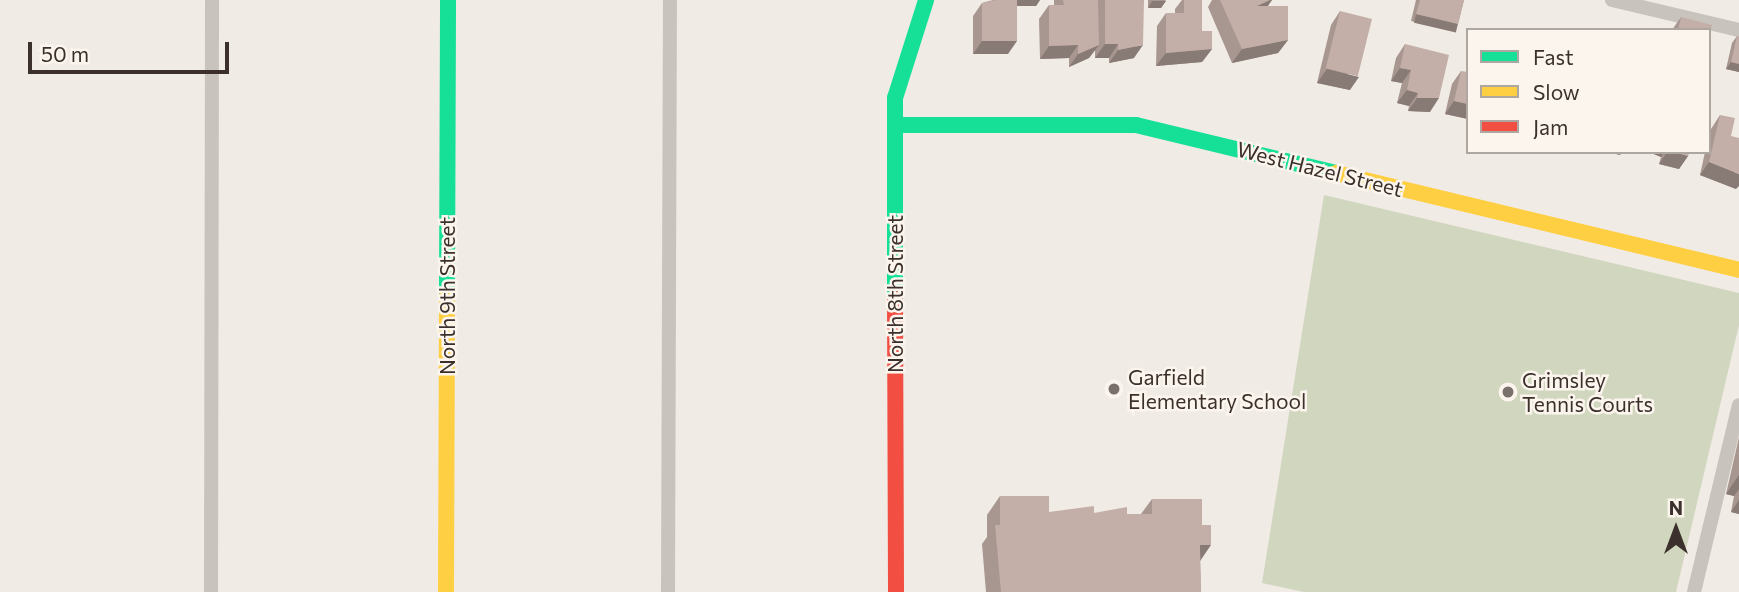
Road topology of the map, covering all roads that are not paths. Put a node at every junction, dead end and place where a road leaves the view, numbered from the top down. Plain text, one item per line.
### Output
1 (212, 0) edge
2 (448, 0) edge
3 (670, 0) edge
4 (926, 0) edge
5 (1612, 0) edge
6 (1739, 30) edge
7 (895, 125) junction
8 (1739, 270) edge
9 (1739, 405) edge
10 (211, 592) edge
11 (446, 592) edge
12 (668, 592) edge
13 (896, 592) edge
14 (1694, 592) edge

1 - 10 lane
2 - 11 street, North 9th Street
3 - 12 lane
4 - 7 street, North 8th Street
5 - 6 lane
7 - 8 street, West Hazel Street
7 - 13 street, North 8th Street
9 - 14 lane

